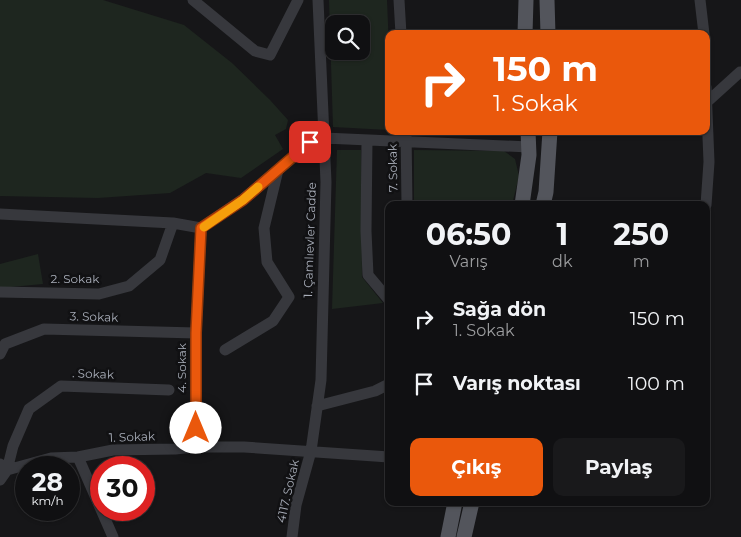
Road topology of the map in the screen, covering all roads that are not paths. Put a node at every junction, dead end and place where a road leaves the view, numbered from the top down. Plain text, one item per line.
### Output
1 (193, 0) edge
2 (298, 0) edge
3 (318, 0) edge
4 (400, 0) edge
5 (526, 0) edge
6 (547, 0) edge
7 (700, 0) edge
8 (401, 30) edge
9 (526, 30) edge
10 (548, 30) edge
11 (704, 30) edge
12 (741, 72) edge
13 (710, 99) edge
14 (324, 135) junction
15 (528, 135) edge
16 (550, 135) edge
17 (708, 135) edge
18 (406, 137) edge
19 (367, 140) junction
20 (529, 147) junction
21 (278, 170) junction
22 (408, 201) edge
23 (523, 201) edge
24 (544, 201) edge
25 (706, 201) edge
26 (0, 214) edge
27 (173, 223) junction
28 (201, 228) junction
29 (0, 292) edge
30 (385, 295) edge
31 (196, 333) junction
32 (224, 350) dead end
33 (0, 354) edge
34 (385, 386) edge
35 (169, 390) dead end
36 (317, 406) junction
37 (196, 448) junction
38 (311, 451) junction
39 (80, 457) edge
40 (385, 457) edge
41 (80, 462) edge
42 (15, 468) edge
43 (2, 471) edge
44 (454, 506) edge
45 (471, 506) edge
46 (113, 537) edge
47 (292, 537) edge
48 (448, 537) edge
49 (464, 537) edge

1 - 2 street
3 - 14 street, 1. Çamlıevler Cadde
4 - 8 street
5 - 9 main road
6 - 10 main road
7 - 11 street
12 - 13 street
14 - 19 street
14 - 21 street
14 - 36 street, 1. Çamlıevler Cadde
15 - 20 main road
16 - 24 main road
17 - 25 street
18 - 19 street
18 - 20 street
18 - 22 street, 7. Sokak
19 - 30 street
20 - 23 main road
21 - 28 street
21 - 32 street
26 - 27 street
27 - 28 street
27 - 29 street, 2. Sokak
28 - 31 street, 4. Sokak
31 - 33 street, 3. Sokak
31 - 37 street, 4. Sokak
34 - 36 street
35 - 43 street, . Sokak
36 - 38 street, 1. Çamlıevler Cadde
37 - 38 street, 1. Sokak
37 - 39 street, 1. Sokak
38 - 40 street, 1. Sokak
38 - 47 street, 4117. Sokak
41 - 46 street
42 - 43 street, 1. Sokak
44 - 48 main road
45 - 49 main road

